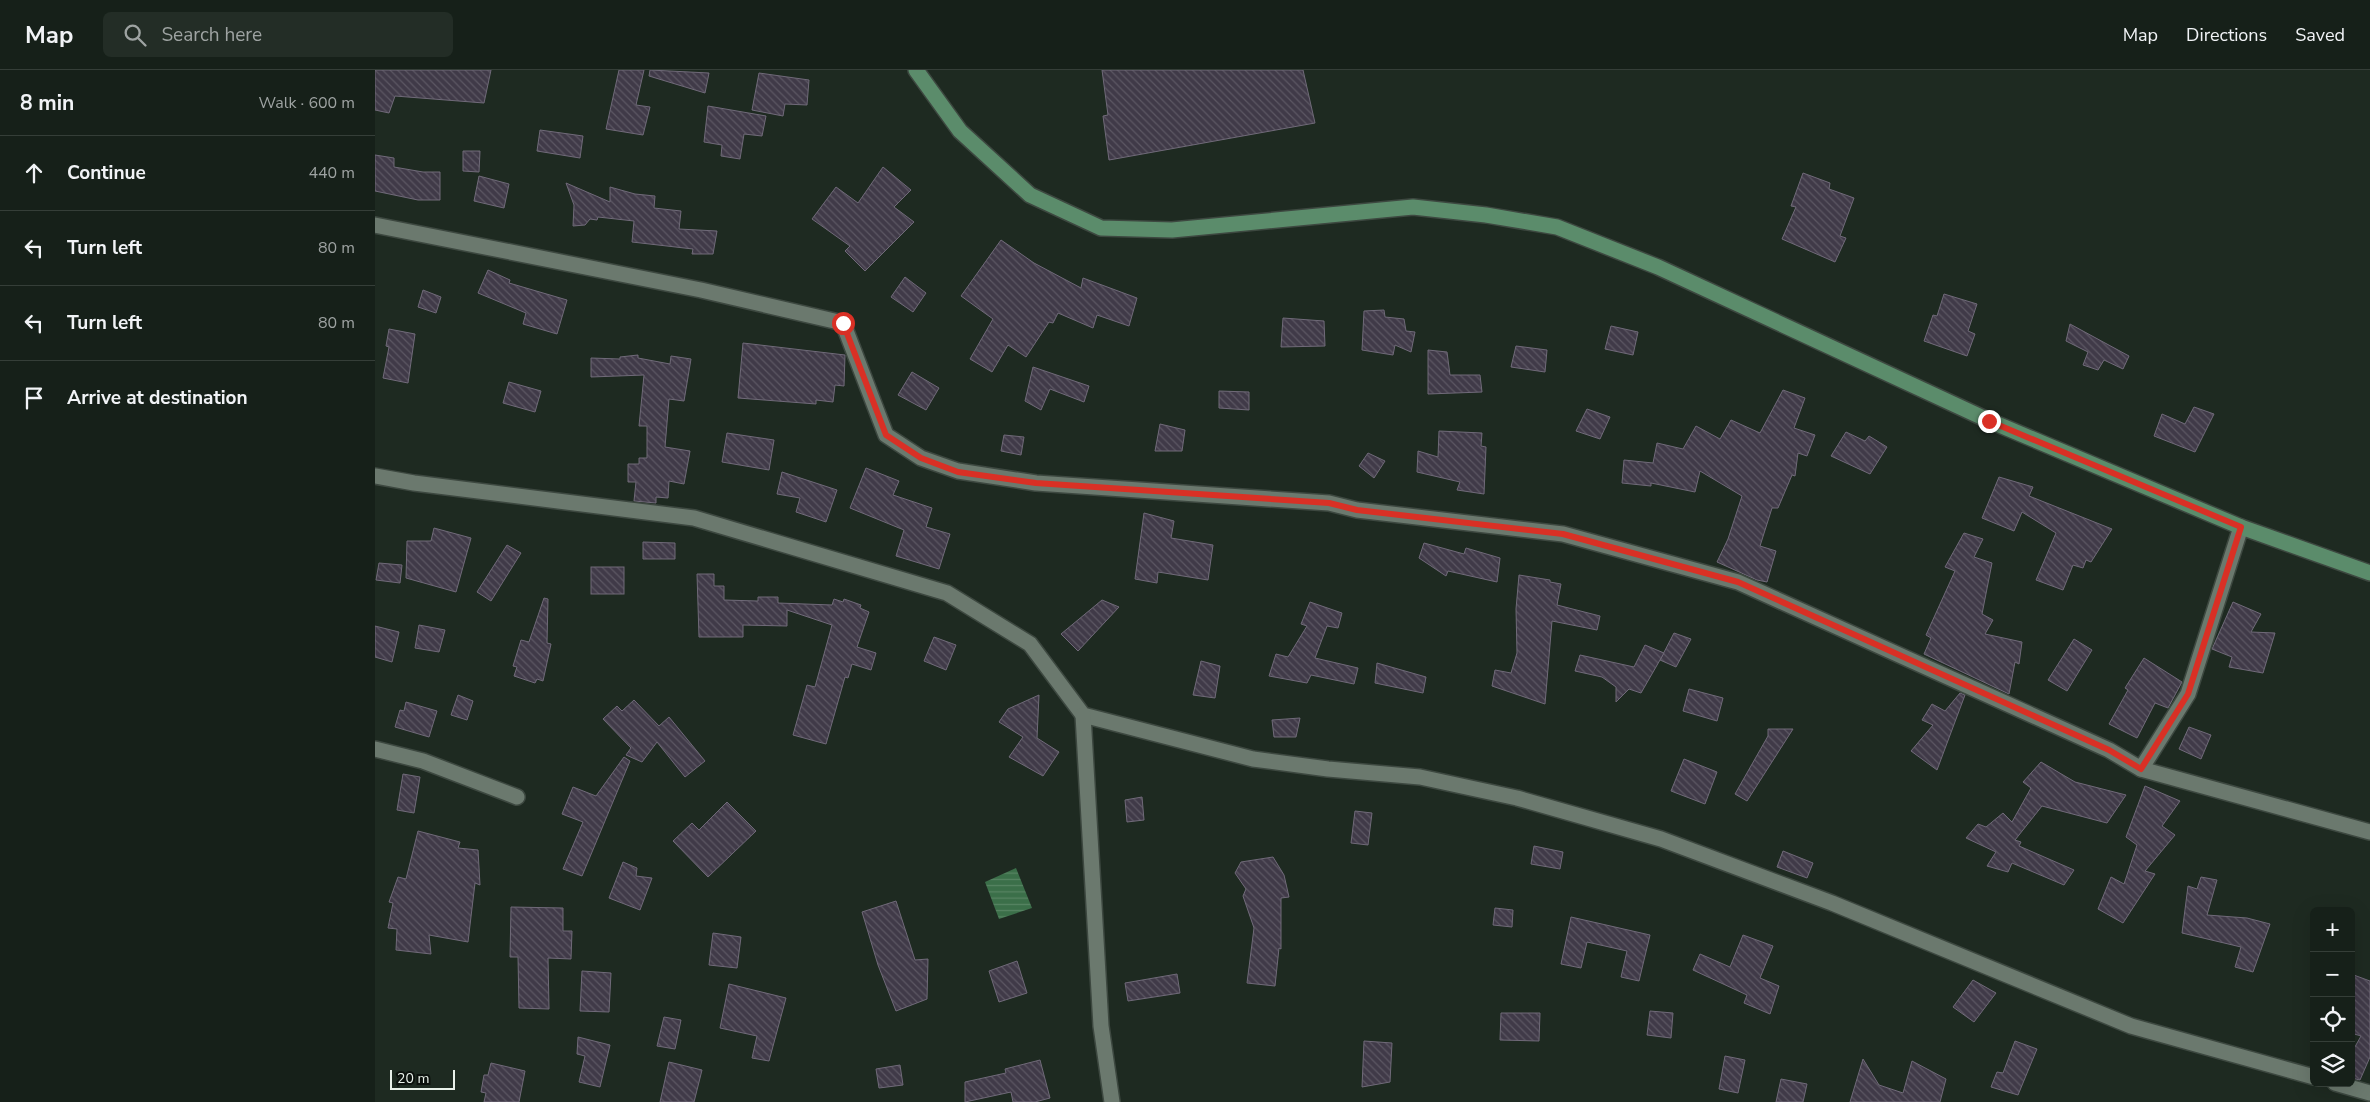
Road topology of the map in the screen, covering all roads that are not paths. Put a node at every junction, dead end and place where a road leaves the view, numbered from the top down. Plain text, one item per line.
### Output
1 (916, 70) edge
2 (375, 224) edge
3 (375, 476) edge
4 (2241, 527) junction
5 (2369, 572) edge
6 (1083, 716) junction
7 (375, 749) edge
8 (2141, 769) junction
9 (517, 798) dead end
10 (2370, 832) edge
11 (2310, 1076) edge
12 (2349, 1087) edge
13 (2370, 1093) edge
14 (1112, 1102) edge

1 - 4 street
2 - 8 street
3 - 6 street
4 - 5 street
4 - 8 street
6 - 11 street
6 - 14 street
7 - 9 street
8 - 10 street
12 - 13 street

